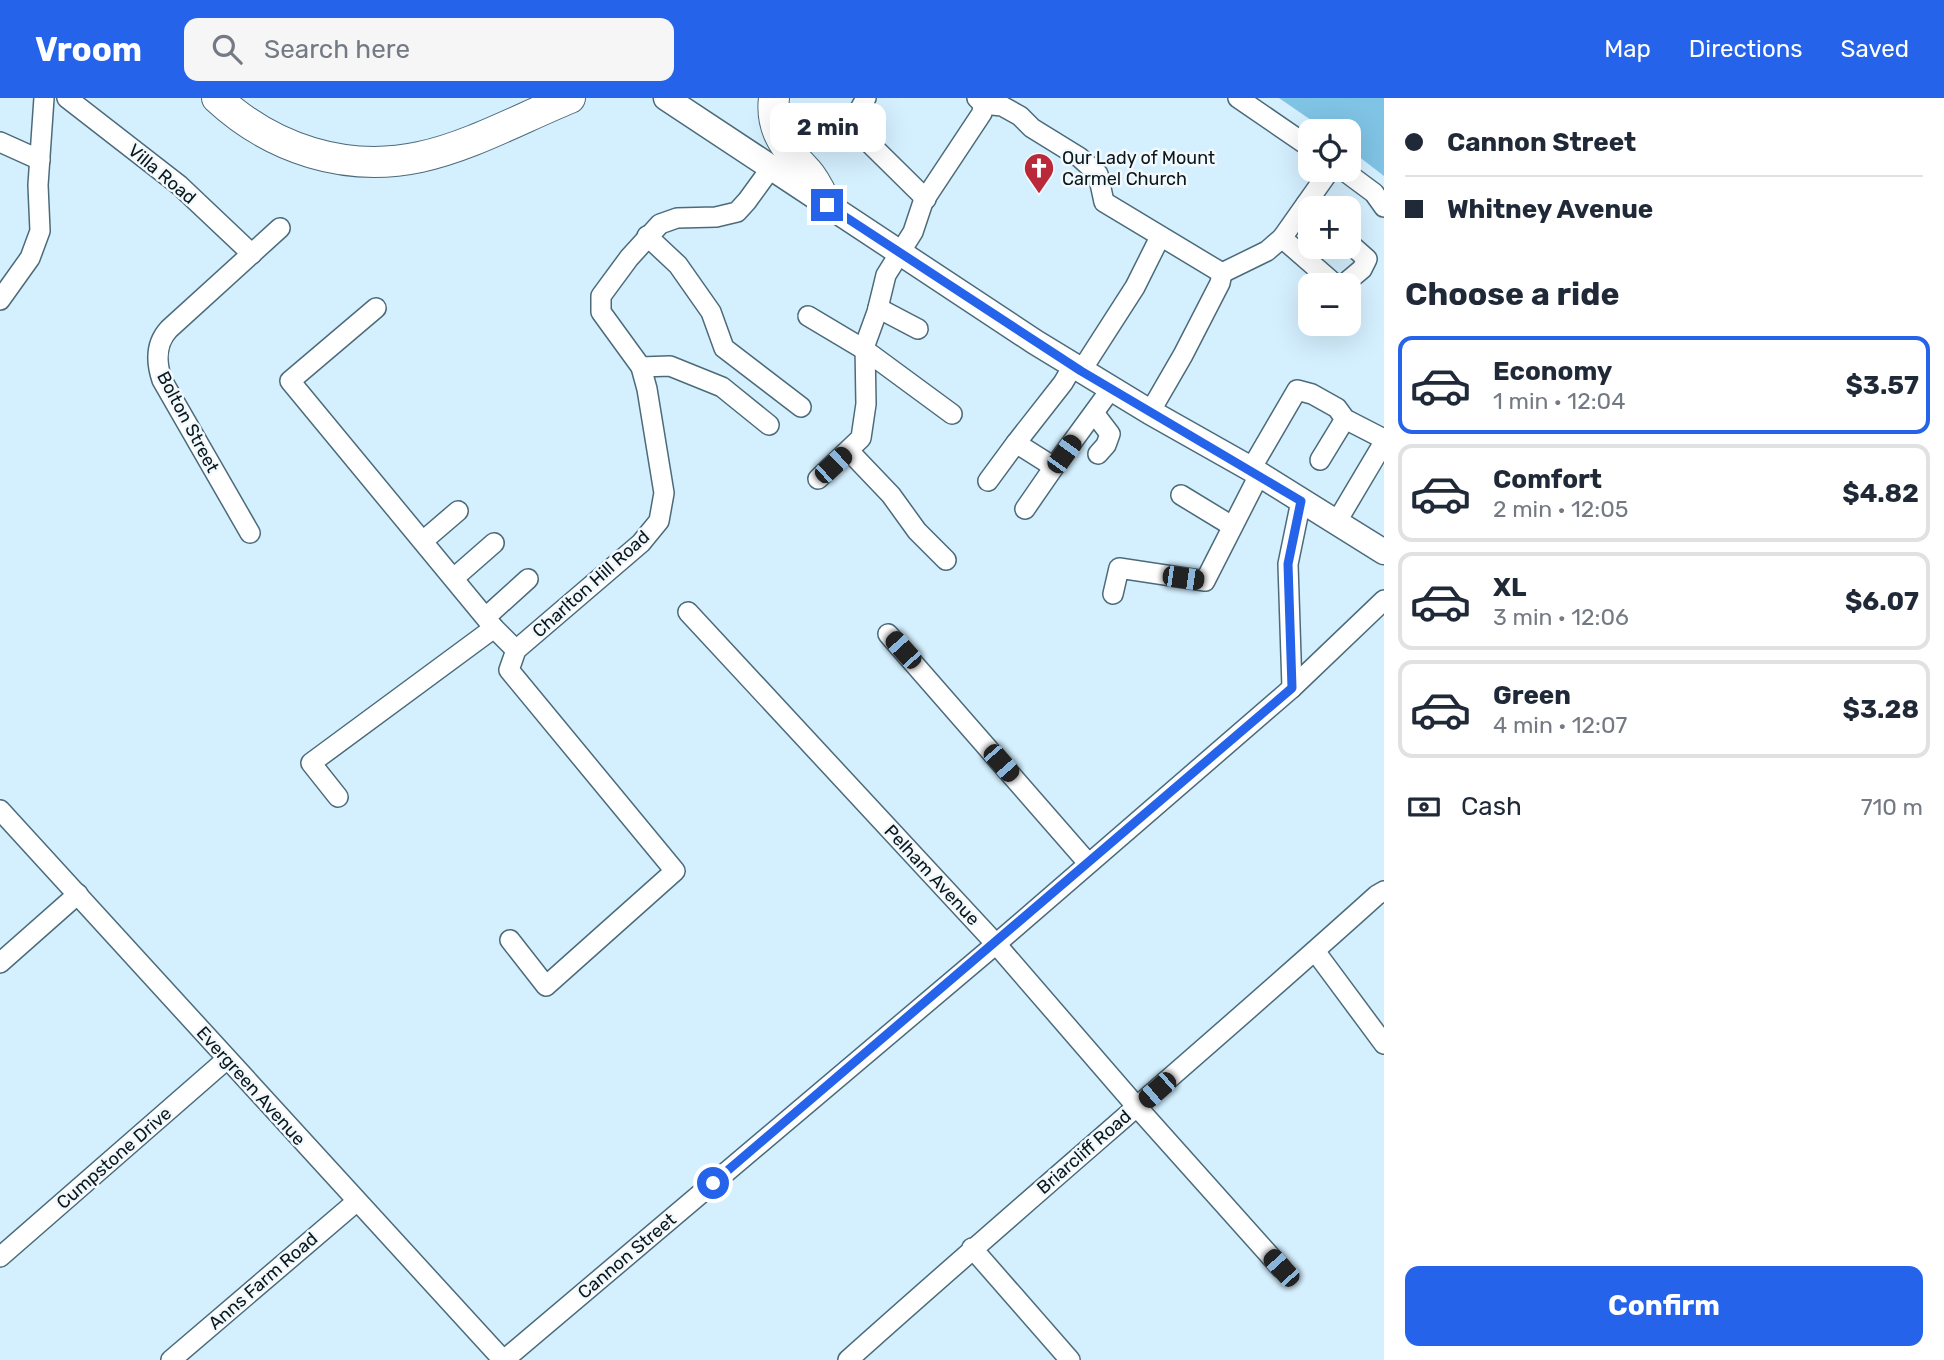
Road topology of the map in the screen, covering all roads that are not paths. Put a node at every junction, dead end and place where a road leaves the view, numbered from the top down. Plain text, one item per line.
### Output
1 (44, 98) edge
2 (67, 98) edge
3 (217, 98) edge
4 (570, 98) edge
5 (666, 98) edge
6 (774, 98) edge
7 (866, 98) edge
8 (1237, 98) edge
9 (980, 101) edge
10 (1298, 139) edge
11 (0, 142) edge
12 (40, 160) junction
13 (772, 168) junction
14 (1359, 182) edge
15 (926, 199) junction
16 (827, 205) junction
17 (1384, 207) edge
18 (1298, 219) edge
19 (281, 228) dead end
20 (647, 236) junction
21 (1160, 237) junction
22 (1282, 238) junction
23 (900, 253) junction
24 (252, 254) junction
25 (1361, 254) edge
26 (1222, 273) junction
27 (1322, 273) edge
28 (1357, 273) edge
29 (0, 300) edge
30 (376, 308) dead end
31 (878, 308) junction
32 (808, 316) dead end
33 (918, 329) dead end
34 (865, 350) junction
35 (641, 367) junction
36 (1077, 368) junction
37 (1111, 389) junction
38 (801, 407) dead end
39 (1150, 412) junction
40 (1094, 413) junction
41 (952, 414) dead end
42 (1345, 419) junction
43 (769, 425) dead end
44 (1384, 440) edge
45 (1016, 443) junction
46 (849, 451) junction
47 (1320, 460) dead end
48 (1059, 461) junction
49 (1255, 472) junction
50 (818, 479) dead end
51 (988, 481) dead end
52 (1181, 495) dead end
53 (1301, 501) junction
54 (1025, 509) dead end
55 (458, 511) dead end
56 (1336, 523) junction
57 (1232, 526) junction
58 (250, 533) dead end
59 (423, 541) junction
60 (494, 543) dead end
61 (1384, 552) edge
62 (946, 560) dead end
63 (454, 578) junction
64 (528, 579) dead end
65 (1113, 594) dead end
66 (1384, 600) edge
67 (688, 612) dead end
68 (490, 622) junction
69 (888, 634) dead end
70 (516, 650) junction
71 (1292, 688) junction
72 (338, 797) dead end
73 (0, 810) edge
74 (1088, 863) junction
75 (1384, 891) edge
76 (78, 894) junction
77 (510, 940) dead end
78 (996, 944) junction
79 (1315, 951) junction
80 (0, 963) edge
81 (1384, 1044) edge
82 (227, 1059) junction
83 (1137, 1107) junction
84 (356, 1202) junction
85 (972, 1248) junction
86 (0, 1257) edge
87 (1281, 1268) dead end
88 (171, 1360) edge
89 (504, 1360) edge
90 (848, 1360) edge
91 (1070, 1360) edge

1 - 12 street
2 - 24 street, Villa Road
3 - 4 highway
5 - 13 main road
6 - 16 highway
7 - 15 street
8 - 10 street
9 - 15 street
9 - 21 street
11 - 12 street
12 - 29 street
13 - 16 main road
13 - 20 street, Charlton Hill Road
14 - 17 street
15 - 23 street
16 - 23 main road
18 - 22 street
19 - 24 street, Bolton Street
20 - 35 street, Charlton Hill Road
20 - 38 street
21 - 26 street
21 - 36 street
22 - 26 street
22 - 27 street
23 - 31 street
23 - 36 main road
24 - 58 street, Bolton Street
25 - 28 street
26 - 39 street
30 - 59 street
31 - 33 street
31 - 34 street
32 - 34 street
34 - 41 street
34 - 46 street
35 - 43 street
35 - 70 street, Charlton Hill Road
36 - 37 main road
36 - 45 street
37 - 39 main road
37 - 40 street
39 - 49 main road
40 - 48 street
40 - 48 street
42 - 44 street
42 - 47 street
42 - 49 street
44 - 56 street
45 - 48 street
45 - 51 street
46 - 50 street
46 - 62 street
48 - 54 street
49 - 53 main road
49 - 57 street
52 - 57 street
53 - 56 main road
53 - 71 street
55 - 59 street
56 - 61 main road
57 - 65 street
59 - 63 street
60 - 63 street
63 - 68 street
64 - 68 street
66 - 71 street, Cannon Street
67 - 78 street, Pelham Avenue
68 - 70 street
68 - 72 street
69 - 74 street
70 - 77 street
71 - 74 street, Cannon Street
73 - 76 street, Evergreen Avenue
74 - 78 street, Cannon Street
75 - 79 street, Briarcliff Road
76 - 80 street
76 - 82 street, Evergreen Avenue
78 - 83 street, Pelham Avenue
78 - 89 street, Cannon Street
79 - 81 street
79 - 83 street, Briarcliff Road
82 - 84 street, Evergreen Avenue
82 - 86 street, Cumpstone Drive
83 - 85 street, Briarcliff Road
83 - 87 street, Pelham Avenue
84 - 88 street, Anns Farm Road
84 - 89 street, Evergreen Avenue
85 - 90 street, Briarcliff Road
85 - 91 street

